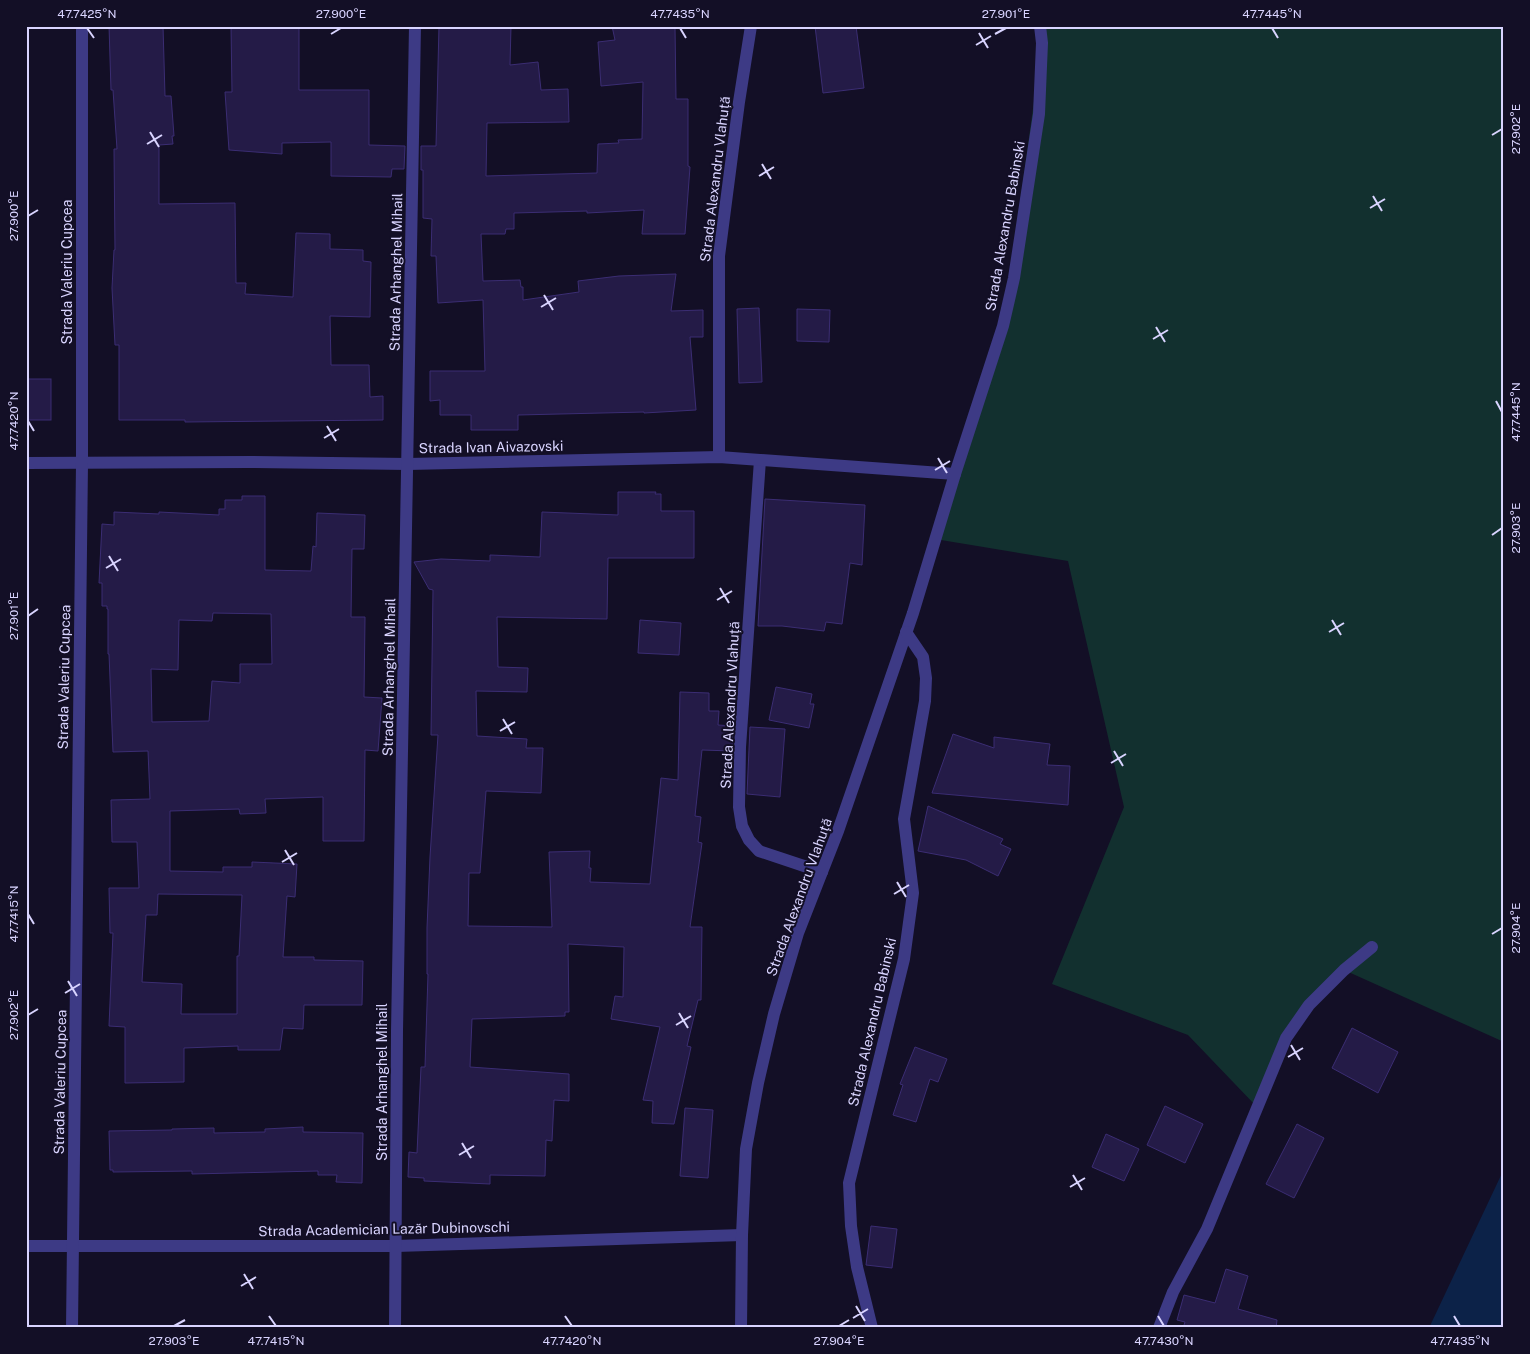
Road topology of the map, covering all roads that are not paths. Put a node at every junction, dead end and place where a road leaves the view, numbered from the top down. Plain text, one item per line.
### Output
1 (82, 26) edge
2 (415, 26) edge
3 (751, 26) edge
4 (1040, 26) edge
5 (719, 457) junction
6 (760, 460) junction
7 (26, 463) edge
8 (82, 463) junction
9 (408, 464) junction
10 (955, 474) junction
11 (906, 632) junction
12 (822, 872) junction
13 (1372, 947) dead end
14 (742, 1235) junction
15 (26, 1246) edge
16 (73, 1246) junction
17 (396, 1246) junction
18 (72, 1328) edge
19 (395, 1328) edge
20 (741, 1328) edge
21 (872, 1328) edge
22 (1159, 1328) edge

1 - 8 street, Strada Valeriu Cupcea
2 - 9 street, Strada Arhanghel Mihail
3 - 5 street, Strada Аlexandru Vlahuță
4 - 10 street, Strada Alexandru Babinski
5 - 6 street, Strada Ivan Aivazovski
5 - 9 street, Strada Ivan Aivazovski
6 - 10 street, Strada Ivan Aivazovski
6 - 12 street, Strada Alexandru Vlahuță
7 - 8 street, Strada Ivan Aivazovski
8 - 9 street, Strada Ivan Aivazovski
8 - 16 street, Strada Valeriu Cupcea
9 - 17 street, Strada Arhanghel Mihail
10 - 11 street, Strada Alexandru Babinski
11 - 12 street, Strada Аlexandru Vlahuță
11 - 21 street, Strada Alexandru Babinski
12 - 14 street, Strada Аlexandru Vlahuță
13 - 22 street
14 - 17 street, Strada Academician Lazăr Dubinovschi
14 - 20 street, Strada Аlexandru Vlahuță
15 - 16 street, Strada Academician Lazăr Dubinovschi
16 - 17 street, Strada Academician Lazăr Dubinovschi
16 - 18 street, Strada Valeriu Cupcea
17 - 19 street, Strada Arhanghel Mihail

